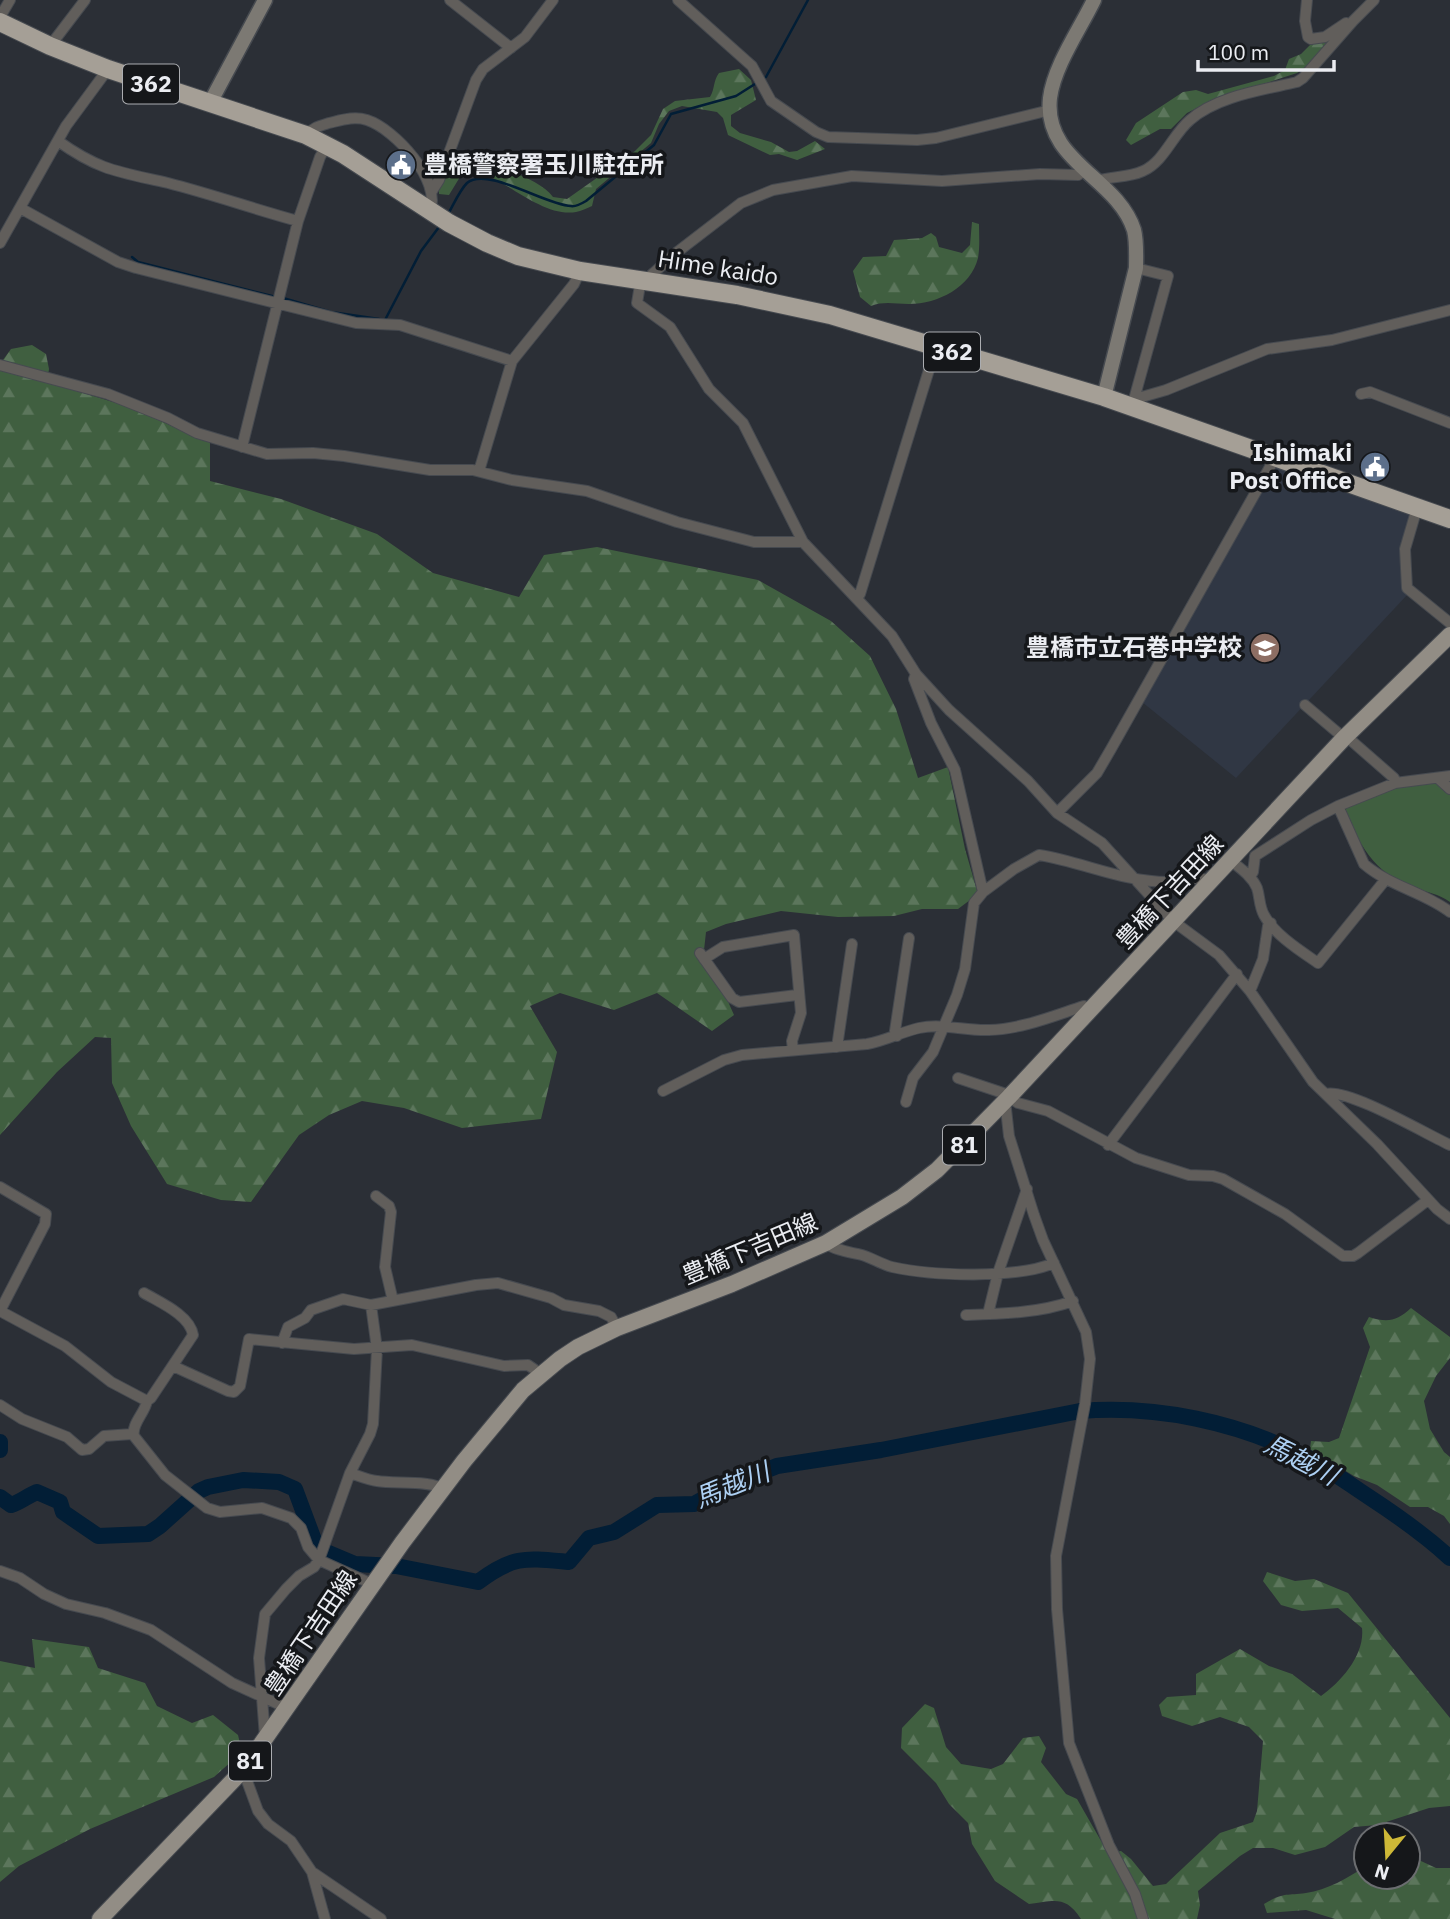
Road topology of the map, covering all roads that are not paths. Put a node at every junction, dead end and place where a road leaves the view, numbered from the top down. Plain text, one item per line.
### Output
1 (10, 0) edge
2 (85, 0) edge
3 (265, 0) edge
4 (450, 0) edge
5 (553, 0) edge
6 (678, 0) edge
7 (1094, 0) edge
8 (1307, 0) edge
9 (1374, 0) edge
10 (0, 20) edge
11 (1353, 20) junction
12 (50, 46) junction
13 (510, 48) junction
14 (108, 69) junction
15 (210, 103) junction
16 (1050, 110) junction
17 (306, 135) junction
18 (58, 141) junction
19 (327, 145) junction
20 (1090, 176) junction
21 (432, 191) junction
22 (20, 208) junction
23 (439, 217) junction
24 (298, 221) junction
25 (0, 243) edge
26 (1136, 268) junction
27 (580, 271) junction
28 (646, 282) junction
29 (279, 299) junction
30 (1450, 310) edge
31 (936, 347) junction
32 (512, 361) junction
33 (0, 365) edge
34 (1360, 394) dead end
35 (1104, 397) junction
36 (1133, 403) junction
37 (1450, 423) edge
38 (242, 447) junction
39 (1275, 458) junction
40 (479, 471) junction
41 (1417, 508) junction
42 (1450, 519) edge
43 (803, 542) junction
44 (856, 596) junction
45 (1450, 623) edge
46 (1450, 635) edge
47 (916, 674) junction
48 (1305, 705) dead end
49 (1345, 737) junction
50 (1450, 776) edge
51 (1439, 779) junction
52 (1395, 783) junction
53 (1450, 789) edge
54 (1338, 806) junction
55 (1057, 813) junction
56 (1230, 860) junction
57 (1250, 876) junction
58 (1386, 878) junction
59 (1137, 880) junction
60 (1210, 881) junction
61 (983, 892) junction
62 (1450, 912) edge
63 (1173, 921) junction
64 (1271, 923) junction
65 (909, 938) dead end
66 (852, 944) dead end
67 (1237, 974) junction
68 (1250, 991) junction
69 (797, 995) junction
70 (1090, 1011) junction
71 (944, 1027) junction
72 (897, 1036) junction
73 (837, 1047) junction
74 (793, 1050) junction
75 (958, 1078) dead end
76 (663, 1091) dead end
77 (1326, 1094) junction
78 (1006, 1100) junction
79 (906, 1102) dead end
80 (1108, 1145) junction
81 (1450, 1145) edge
82 (0, 1187) edge
83 (1027, 1189) junction
84 (376, 1196) dead end
85 (1427, 1200) junction
86 (1450, 1219) edge
87 (826, 1243) junction
88 (1054, 1263) junction
89 (999, 1273) junction
90 (144, 1293) dead end
91 (393, 1301) junction
92 (1073, 1301) junction
93 (371, 1305) junction
94 (0, 1311) edge
95 (988, 1314) junction
96 (965, 1315) dead end
97 (617, 1328) junction
98 (282, 1343) junction
99 (377, 1349) junction
100 (173, 1366) junction
101 (541, 1374) junction
102 (147, 1401) junction
103 (0, 1405) edge
104 (132, 1434) junction
105 (350, 1473) junction
106 (443, 1489) junction
107 (321, 1554) junction
108 (0, 1571) edge
109 (373, 1583) junction
110 (261, 1696) junction
111 (287, 1708) junction
112 (266, 1739) junction
113 (243, 1770) junction
114 (312, 1872) junction
115 (100, 1919) edge
116 (326, 1919) edge
117 (381, 1919) edge
118 (1143, 1919) edge

1 - 10 street
2 - 12 street
3 - 15 street
4 - 13 street
5 - 13 street
6 - 16 street
7 - 16 street
8 - 11 street
9 - 11 street
10 - 12 highway, Hime kaido / 362
11 - 20 street
12 - 14 highway, Hime kaido / 362
13 - 21 street
14 - 15 highway, Hime kaido / 362
14 - 18 street
15 - 17 highway, Hime kaido / 362
16 - 20 street
17 - 19 highway, Hime kaido / 362
17 - 21 street
18 - 22 street
18 - 24 street
19 - 23 highway, Hime kaido / 362
19 - 24 street
20 - 26 street
20 - 28 street
21 - 23 street
22 - 25 street
22 - 29 street
23 - 27 highway, Hime kaido / 362
24 - 29 street
26 - 35 street
26 - 36 street
27 - 28 highway, Hime kaido / 362
27 - 32 street
28 - 31 highway, Hime kaido / 362
28 - 43 street
29 - 32 street
29 - 38 street
30 - 36 street
31 - 35 highway, Hime kaido / 362
31 - 44 street
32 - 40 street
33 - 38 street
34 - 37 street
35 - 36 highway, Hime kaido / 362
36 - 39 highway, Hime kaido / 362
38 - 40 street
39 - 41 highway, Hime kaido / 362
39 - 55 street
40 - 43 street
41 - 42 highway, Hime kaido / 362
41 - 45 street
43 - 44 street
44 - 47 street
46 - 49 main road, 豊橋下吉田線 / 81
47 - 55 street
47 - 61 street
48 - 49 street
49 - 52 street
49 - 56 main road, 豊橋下吉田線 / 81
50 - 51 street
51 - 52 street
51 - 53 street
52 - 54 street
54 - 57 street
54 - 58 street
55 - 59 street
56 - 57 street
56 - 60 main road, 豊橋下吉田線 / 81
57 - 64 street
58 - 62 street
58 - 64 street
59 - 60 street
59 - 61 street
59 - 63 street
60 - 63 main road, 豊橋下吉田線 / 81
61 - 71 street
63 - 67 street
63 - 70 main road, 豊橋下吉田線 / 81
64 - 68 street
65 - 72 street
66 - 73 street
67 - 68 street
67 - 80 street
68 - 77 street
69 - 69 street
69 - 74 street
70 - 71 street
70 - 78 main road, 豊橋下吉田線 / 81
71 - 72 street
71 - 79 street
72 - 73 street
73 - 74 street
74 - 76 street
75 - 78 street
77 - 81 street
77 - 85 street
78 - 80 street
78 - 83 street
78 - 87 main road, 豊橋下吉田線 / 81
80 - 85 street
82 - 94 street
83 - 88 street
83 - 89 street
84 - 91 street
85 - 86 street
87 - 89 street
87 - 97 main road, 豊橋下吉田線 / 81
88 - 89 street
88 - 92 street
89 - 95 street
90 - 100 street
91 - 93 street
91 - 97 street
92 - 95 street
92 - 118 street
93 - 98 street
93 - 99 street
94 - 102 street
95 - 96 street
97 - 101 main road, 豊橋下吉田線 / 81
98 - 99 street
98 - 100 street
99 - 101 street
99 - 105 street
100 - 102 street
101 - 106 main road, 豊橋下吉田線 / 81
102 - 104 street
103 - 104 street
104 - 107 street
105 - 106 street
105 - 107 street
106 - 109 main road, 豊橋下吉田線 / 81
107 - 109 street
107 - 110 street
108 - 110 street
109 - 111 main road, 豊橋下吉田線 / 81
110 - 111 street
110 - 112 street
111 - 112 main road, 豊橋下吉田線 / 81
112 - 113 main road, 豊橋下吉田線 / 81
113 - 114 street
113 - 115 main road, 豊橋下吉田線 / 81
114 - 116 street
114 - 117 street

